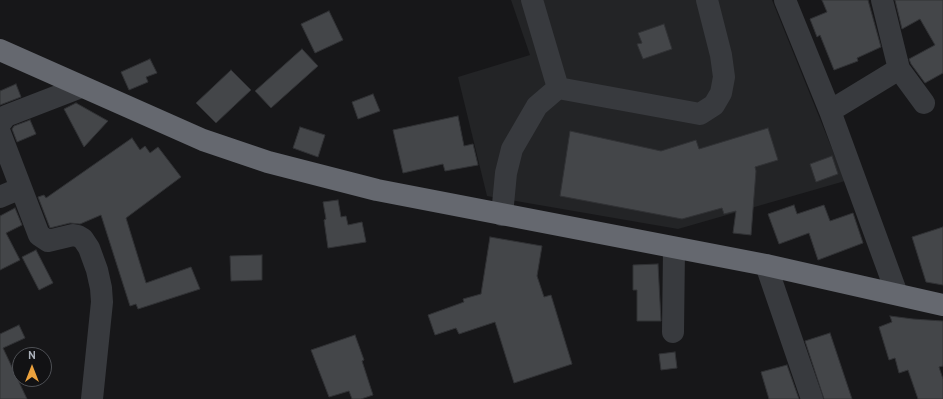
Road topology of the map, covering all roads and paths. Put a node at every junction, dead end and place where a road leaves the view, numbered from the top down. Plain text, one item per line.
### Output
1 (532, 0) edge
2 (707, 0) edge
3 (785, 0) edge
4 (882, 0) edge
5 (0, 50) edge
6 (900, 69) junction
7 (81, 87) junction
8 (558, 88) junction
9 (924, 103) dead end
10 (830, 111) junction
11 (0, 124) edge
12 (0, 132) edge
13 (21, 188) junction
14 (0, 197) edge
15 (502, 215) junction
16 (674, 249) junction
17 (766, 266) junction
18 (897, 294) junction
19 (943, 305) edge
20 (673, 332) dead end
21 (92, 399) edge
22 (812, 399) edge

1 - 8 street
2 - 8 street
3 - 10 street
4 - 6 street
5 - 7 highway
6 - 9 street
6 - 10 street
7 - 11 street
7 - 15 highway
8 - 15 street
10 - 18 street
12 - 13 street
13 - 14 street
13 - 21 street
15 - 16 highway
16 - 17 highway
16 - 20 street
17 - 18 highway
17 - 22 street
18 - 19 highway

